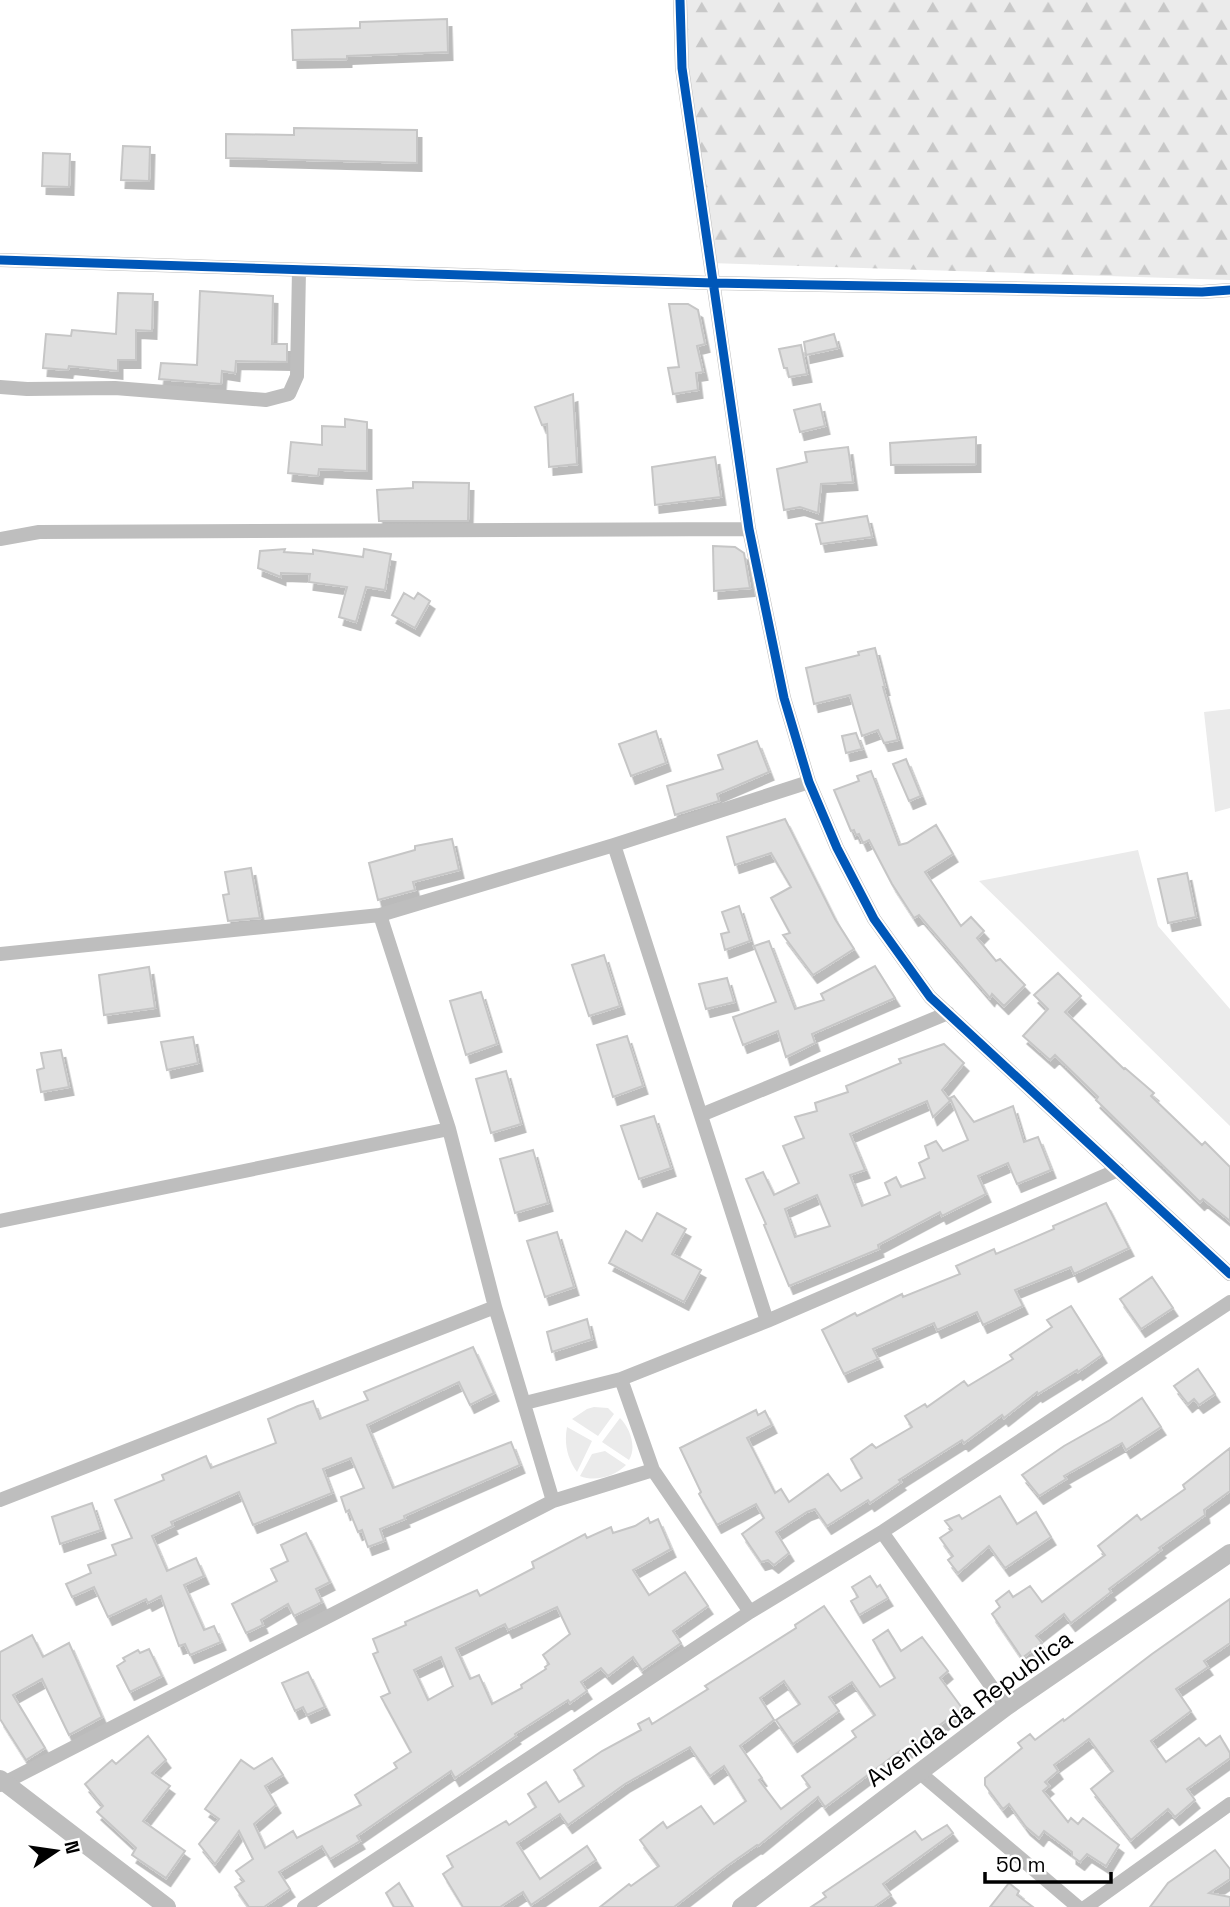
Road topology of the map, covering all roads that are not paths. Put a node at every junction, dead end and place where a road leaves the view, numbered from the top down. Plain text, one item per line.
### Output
1 (680, 0) edge
2 (0, 260) edge
3 (299, 270) junction
4 (713, 283) junction
5 (1230, 290) edge
6 (0, 387) edge
7 (750, 529) junction
8 (0, 539) edge
9 (809, 782) junction
10 (614, 845) junction
11 (380, 915) junction
12 (0, 954) edge
13 (948, 1013) junction
14 (701, 1115) junction
15 (449, 1129) junction
16 (1118, 1170) junction
17 (0, 1220) edge
18 (1230, 1274) edge
19 (1230, 1302) edge
20 (495, 1307) junction
21 (767, 1321) junction
22 (621, 1379) junction
23 (525, 1404) junction
24 (653, 1471) junction
25 (0, 1500) edge
26 (553, 1501) junction
27 (883, 1532) junction
28 (1230, 1553) edge
29 (750, 1612) junction
30 (1006, 1707) junction
31 (920, 1773) junction
32 (1, 1782) edge
33 (1230, 1804) edge
34 (167, 1907) edge
35 (304, 1907) edge
36 (741, 1907) edge
37 (1079, 1907) edge
38 (1086, 1907) edge

1 - 4 street
2 - 3 street
3 - 4 street
3 - 6 street
4 - 5 street
4 - 7 street
7 - 8 street
7 - 9 street
9 - 10 street
9 - 13 street
10 - 11 street
10 - 14 street
11 - 12 street
11 - 15 street
13 - 14 street
13 - 16 street
14 - 21 street
15 - 17 street
15 - 20 street
16 - 18 street
16 - 21 street
19 - 27 street
20 - 23 street
20 - 25 street
21 - 22 street
22 - 23 street
22 - 24 street
23 - 26 street
24 - 26 street
24 - 29 street
26 - 32 street
27 - 29 street
27 - 30 street
28 - 30 street, Avenida da Republica
29 - 35 street
30 - 31 street, Avenida da Republica
31 - 36 street, Avenida da Republica
31 - 37 street
32 - 34 street
33 - 38 street

